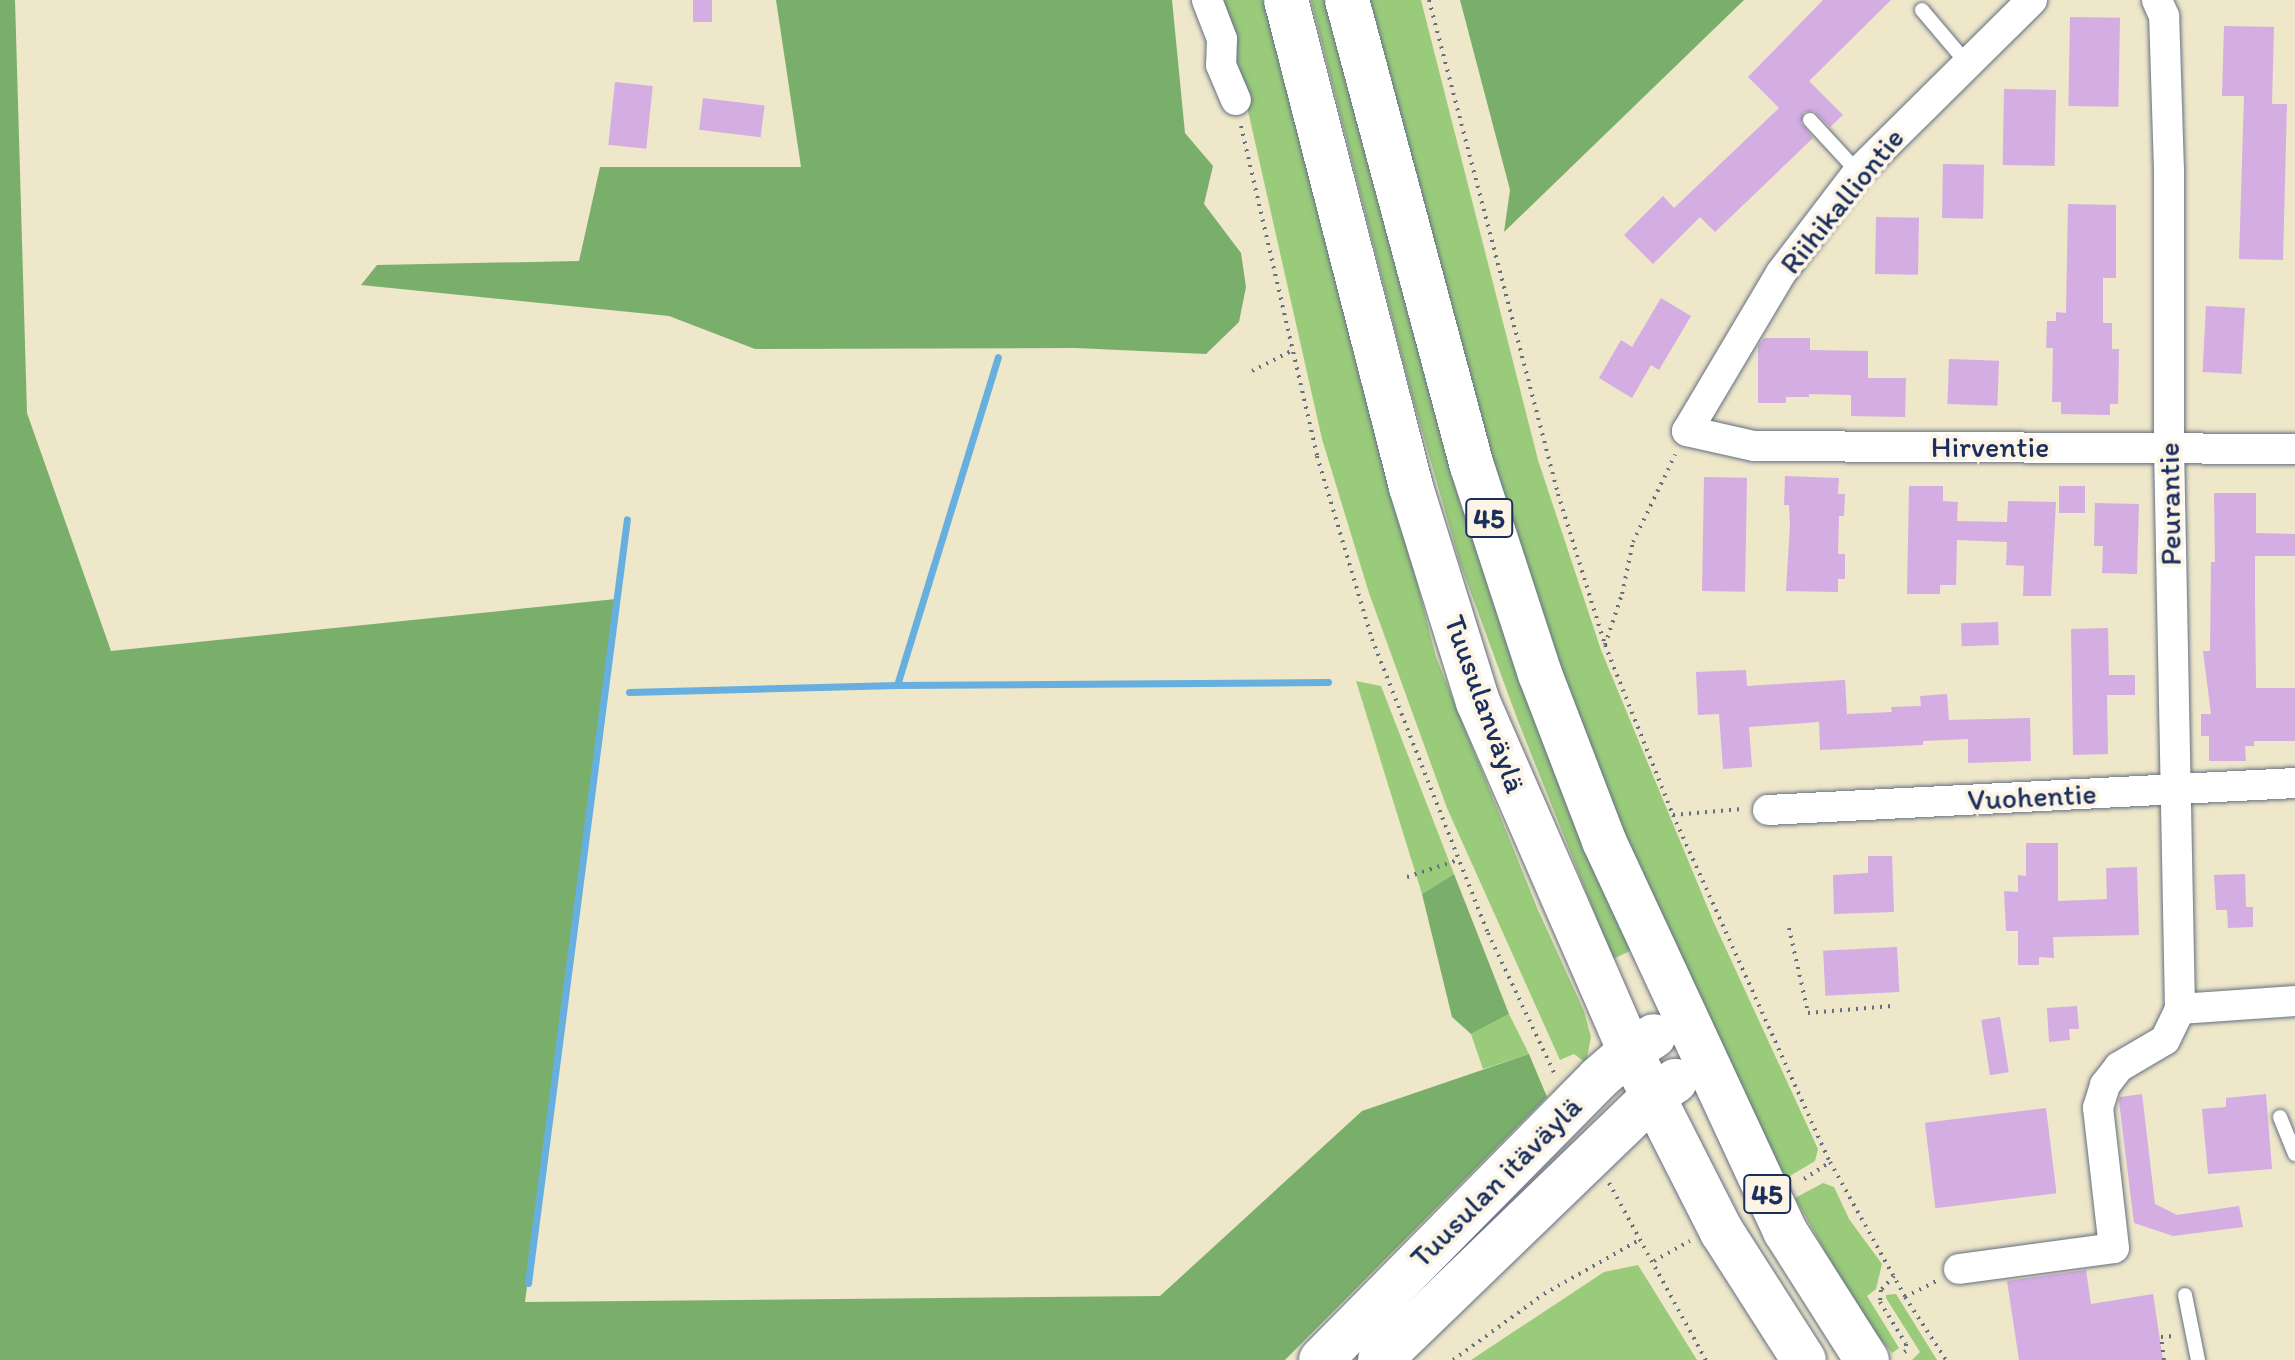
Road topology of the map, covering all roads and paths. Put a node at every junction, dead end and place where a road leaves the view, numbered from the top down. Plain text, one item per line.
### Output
1 (1207, 0) edge
2 (1286, 0) edge
3 (1347, 0) edge
4 (1429, 0) edge
5 (2032, 0) edge
6 (2157, 0) edge
7 (1922, 10) dead end
8 (1966, 62) junction
9 (1236, 100) joint
10 (1810, 120) dead end
11 (1858, 172) junction
12 (1291, 351) junction
13 (1252, 371) dead end
14 (1687, 431) junction
15 (2169, 448) junction
16 (2295, 449) edge
17 (1605, 645) junction
18 (2295, 783) edge
19 (2174, 789) junction
20 (1768, 810) joint
21 (1673, 815) junction
22 (1458, 860) junction
23 (1407, 877) dead end
24 (1789, 928) dead end
25 (2295, 1001) edge
26 (1892, 1006) dead end
27 (2180, 1009) junction
28 (1684, 1019) junction
29 (1630, 1051) junction
30 (1704, 1062) junction
31 (1555, 1077) dead end
32 (1653, 1096) junction
33 (2280, 1117) dead end
34 (2295, 1154) edge
35 (1830, 1162) junction
36 (1606, 1177) dead end
37 (1804, 1179) dead end
38 (1698, 1237) dead end
39 (1639, 1240) junction
40 (1654, 1261) junction
41 (1959, 1269) joint
42 (1894, 1276) junction
43 (2185, 1295) dead end
44 (1905, 1297) junction
45 (1882, 1358) edge
46 (1321, 1360) edge
47 (1380, 1360) edge
48 (1453, 1360) edge
49 (1706, 1360) edge
50 (1804, 1360) edge
51 (1946, 1360) edge
52 (2198, 1360) edge

1 - 9 street
2 - 29 main road, Tuusulanväylä / 45
3 - 28 main road, Tuusulanväylä / 45
4 - 17 path
5 - 8 street, Riihikalliontie
6 - 15 street, Peurantie
7 - 8 lane
8 - 11 street, Riihikalliontie
9 - 12 path
10 - 11 lane
11 - 14 street, Riihikalliontie
12 - 13 path
12 - 22 path
14 - 15 street, Hirventie
14 - 17 path
15 - 16 street, Hirventie
15 - 19 street, Peurantie
17 - 21 path
18 - 19 street, Vuohentie
19 - 20 street, Vuohentie
19 - 27 street, Peurantie
20 - 21 path
21 - 35 path
22 - 23 path
22 - 31 path
24 - 26 path
25 - 27 street
27 - 41 street
28 - 29 main road, Tuusulan itäväylä
28 - 30 main road, Tuusulanväylä / 45
29 - 32 main road, Tuusulanväylä / 45
29 - 46 main road, Tuusulan itäväylä
30 - 32 main road, Tuusulan itäväylä
30 - 45 main road, Tuusulanväylä / 45
32 - 47 main road, Tuusulan itäväylä
32 - 50 main road, Tuusulanväylä / 45
33 - 34 lane
35 - 37 path
35 - 42 path
36 - 39 path
38 - 40 path
39 - 40 path
39 - 48 path
40 - 49 path
41 - 44 path
42 - 44 path
42 - 45 path
43 - 52 lane
44 - 51 path

